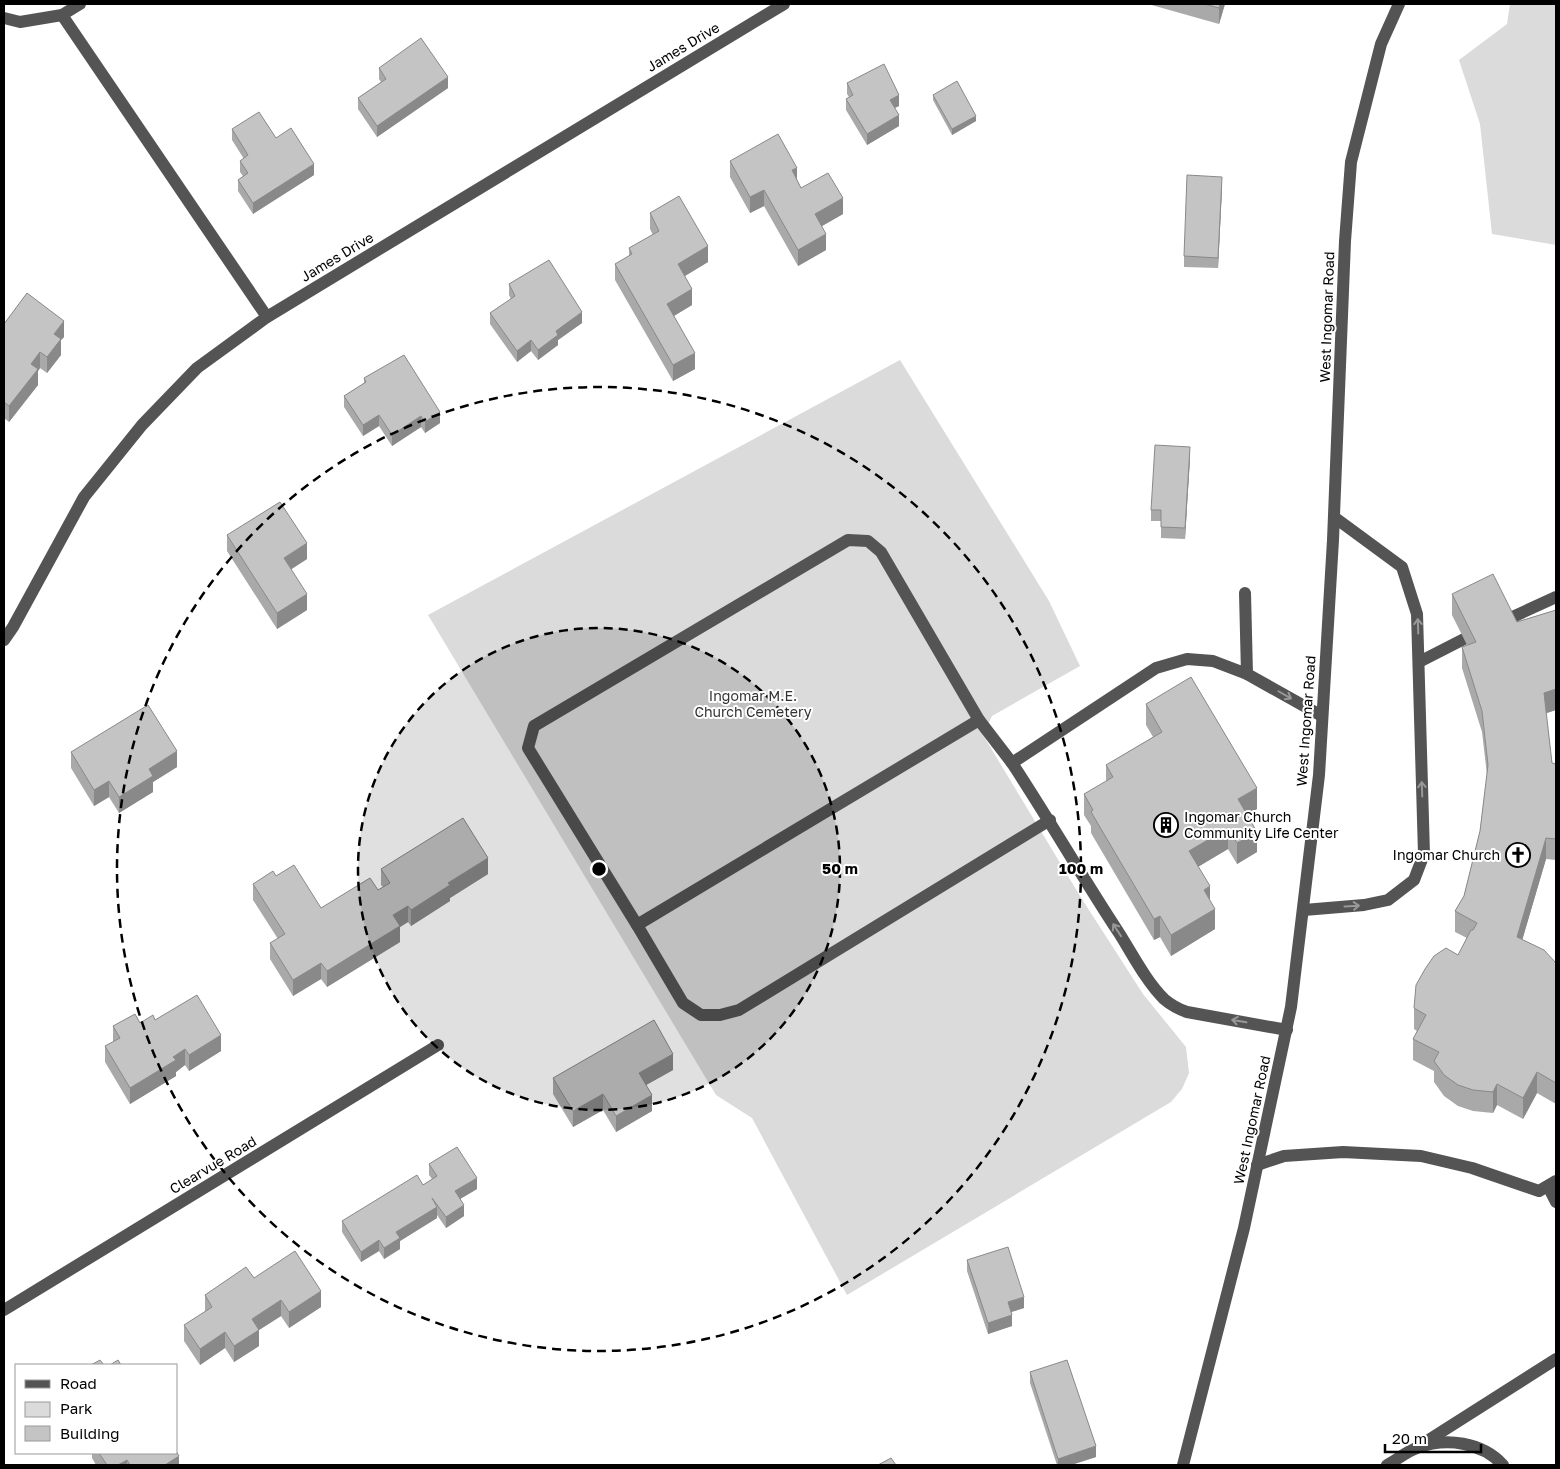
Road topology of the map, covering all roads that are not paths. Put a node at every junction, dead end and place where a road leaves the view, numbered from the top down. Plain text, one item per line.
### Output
1 (80, 4) edge
2 (784, 4) edge
3 (1399, 4) edge
4 (62, 15) junction
5 (4, 18) edge
6 (267, 316) junction
7 (1334, 516) junction
8 (1245, 593) dead end
9 (1556, 597) edge
10 (1506, 620) edge
11 (1464, 639) edge
12 (4, 640) edge
13 (1419, 662) junction
14 (1247, 674) junction
15 (1322, 716) junction
16 (979, 720) junction
17 (1012, 763) junction
18 (1050, 820) junction
19 (1304, 910) junction
20 (636, 925) junction
21 (1287, 1030) junction
22 (438, 1045) dead end
23 (1257, 1165) junction
24 (1552, 1183) edge
25 (1556, 1202) edge
26 (4, 1310) edge
27 (1556, 1359) edge
28 (1416, 1448) junction
29 (1183, 1465) edge
30 (1387, 1465) edge
31 (1503, 1465) edge

1 - 4 street
2 - 6 street, James Drive
3 - 7 street, West Ingomar Road
4 - 5 street
4 - 6 street
6 - 12 street, James Drive
13 -> 7 street
7 - 15 street, West Ingomar Road
8 - 14 street
9 - 10 street
11 - 13 street
19 -> 13 street
14 -> 15 street
14 - 17 street
15 - 19 street, West Ingomar Road
16 - 17 street
16 - 20 street
16 - 20 street
17 - 18 street
18 - 20 street
21 -> 18 street
19 - 21 street, West Ingomar Road
21 - 23 street, West Ingomar Road
22 - 26 street, Clearvue Road
23 - 24 street
23 - 29 street, West Ingomar Road
24 - 25 street
27 - 28 street
28 - 30 street
28 - 31 street

